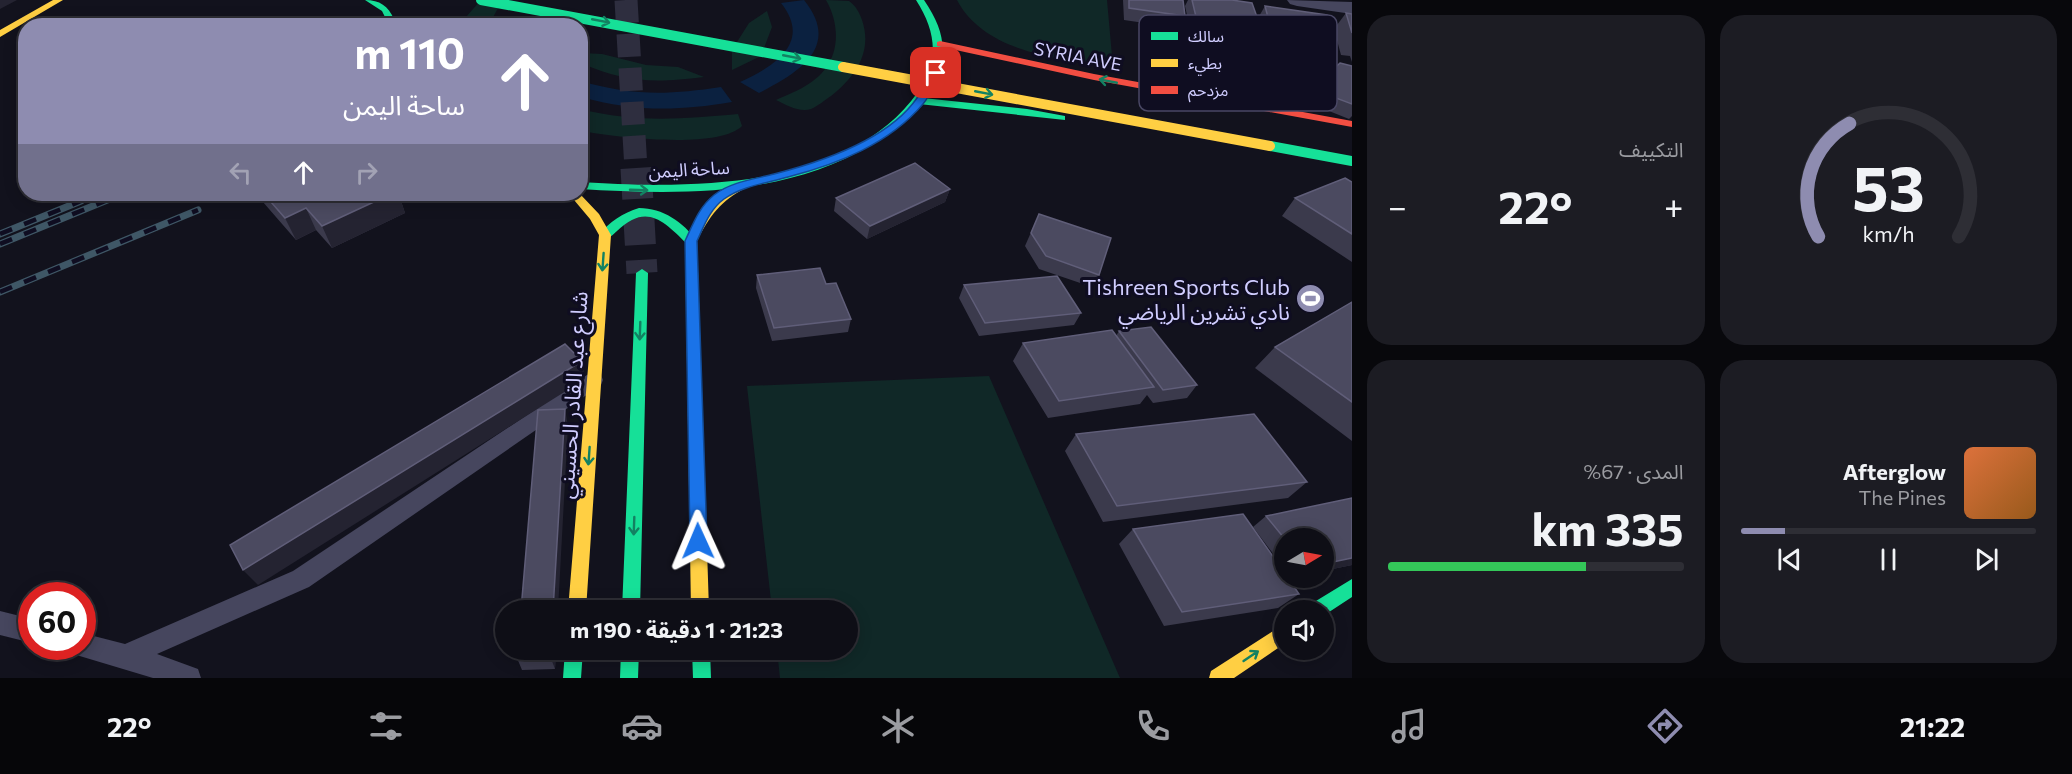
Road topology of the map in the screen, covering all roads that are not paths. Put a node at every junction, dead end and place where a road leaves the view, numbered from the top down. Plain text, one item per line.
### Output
1 (59, 0) edge
2 (369, 0) edge
3 (481, 0) edge
4 (920, 0) edge
5 (1297, 0) edge
6 (1352, 8) edge
7 (27, 18) edge
8 (391, 18) edge
9 (578, 18) edge
10 (588, 20) edge
11 (18, 23) edge
12 (0, 33) edge
13 (940, 44) junction
14 (917, 64) dead end
15 (952, 70) dead end
16 (1139, 86) edge
17 (920, 101) junction
18 (1279, 111) edge
19 (1352, 124) edge
20 (1352, 161) edge
21 (1352, 169) edge
22 (755, 182) junction
23 (588, 186) edge
24 (581, 201) edge
25 (605, 235) junction
26 (691, 241) junction
27 (642, 273) tunnel mouth
28 (594, 380) junction
29 (1352, 587) edge
30 (578, 600) edge
31 (631, 600) edge
32 (700, 600) edge
33 (1332, 600) edge
34 (0, 623) edge
35 (18, 628) edge
36 (1274, 640) edge
37 (96, 649) edge
38 (125, 656) junction
39 (573, 660) edge
40 (630, 660) edge
41 (701, 660) edge
42 (189, 678) edge
43 (572, 678) edge
44 (629, 678) edge
45 (702, 678) edge
46 (1218, 678) edge

1 - 7 main road
2 - 8 main road
3 -> 9 main road, bridge
4 - 13 main road, ساحة اليمن
5 - 6 street
10 -> 20 main road, bridge
11 - 12 main road
16 -> 13 main road, SYRIA AVE
13 - 17 main road, ساحة اليمن
14 - 15 main road
17 - 21 main road
17 - 22 main road, ساحة اليمن
19 -> 18 main road, SYRIA AVE
23 -> 22 main road, ساحة اليمن
22 - 26 main road
24 - 25 main road
25 - 26 main road
25 -> 28 main road, شارع عبد القادر الحسيني
26 - 32 main road
27 -> 31 main road
28 -> 30 main road, شارع عبد القادر الحسيني
28 - 38 lane
29 - 33 main road
34 - 35 lane
46 -> 36 main road
37 - 38 lane
38 - 42 lane
39 - 43 main road
40 - 44 main road
41 - 45 main road

